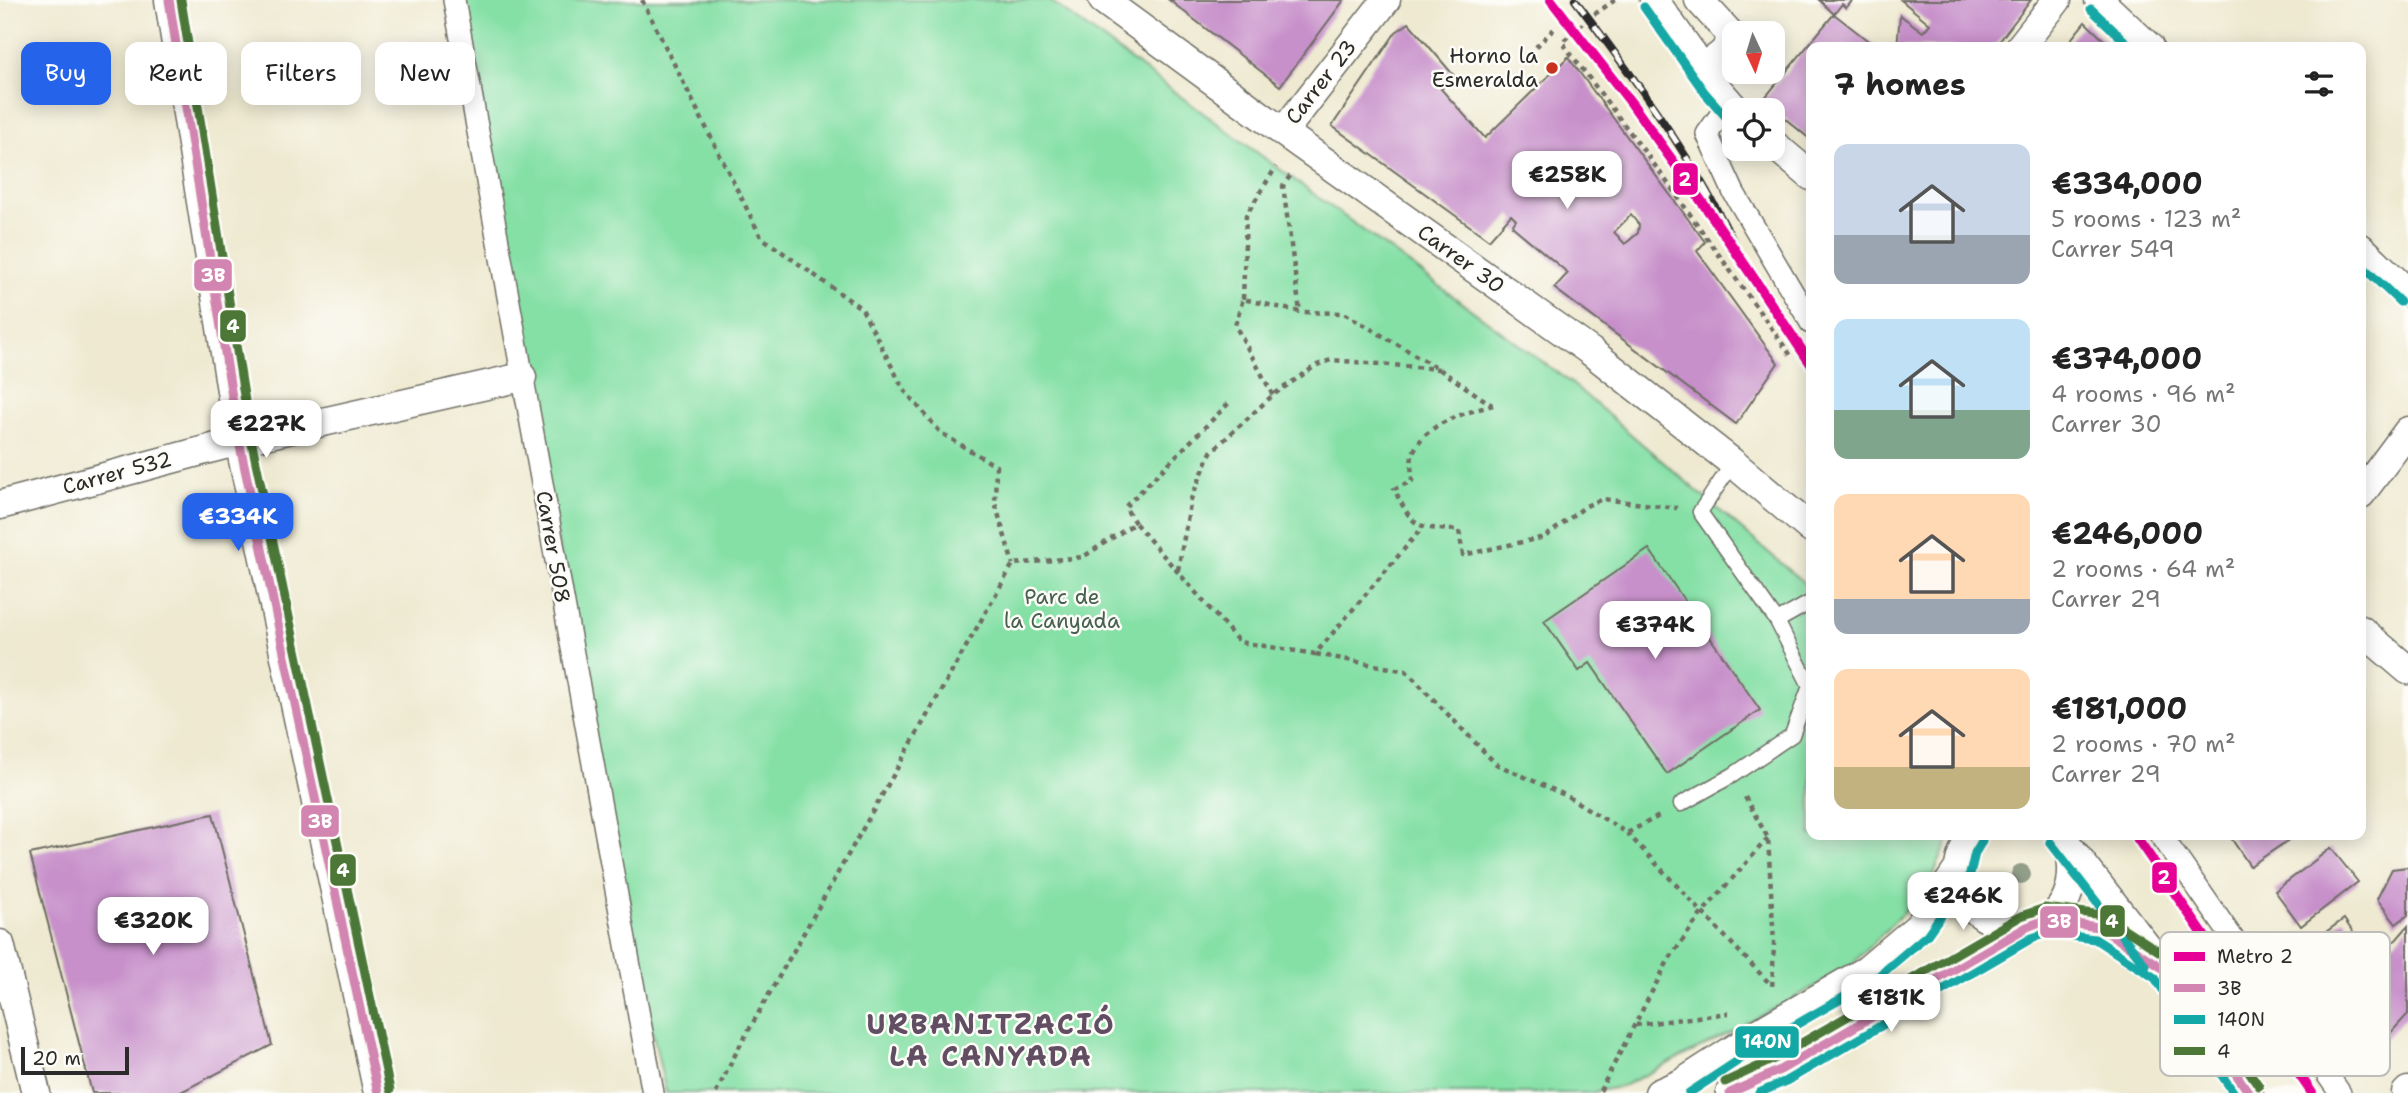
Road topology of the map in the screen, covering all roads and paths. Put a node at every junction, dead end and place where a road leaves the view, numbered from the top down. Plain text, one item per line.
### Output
1 (169, 0) edge
2 (454, 0) edge
3 (642, 0) edge
4 (1103, 0) edge
5 (1386, 0) edge
6 (1615, 0) edge
7 (1654, 0) edge
8 (1699, 0) edge
9 (2057, 0) edge
10 (2099, 0) edge
11 (1556, 27) dead end
12 (2024, 42) edge
13 (2144, 42) edge
14 (1536, 47) dead end
15 (1703, 67) junction
16 (1725, 98) edge
17 (1722, 118) edge
18 (1283, 132) junction
19 (1785, 154) edge
20 (1280, 160) dead end
21 (1294, 171) dead end
22 (1806, 172) edge
23 (2366, 253) edge
24 (2408, 293) edge
25 (1243, 299) junction
26 (1300, 312) junction
27 (1806, 314) edge
28 (1792, 357) dead end
29 (1439, 369) junction
30 (522, 377) junction
31 (1273, 396) junction
32 (1229, 403) dead end
33 (2408, 431) edge
34 (239, 441) junction
35 (1733, 463) junction
36 (2366, 487) edge
37 (0, 505) edge
38 (1683, 509) dead end
39 (1135, 523) junction
40 (1806, 524) edge
41 (1422, 528) junction
42 (1013, 564) junction
43 (1178, 572) junction
44 (1806, 605) edge
45 (1777, 621) junction
46 (2366, 634) edge
47 (1315, 654) junction
48 (2408, 670) edge
49 (1806, 678) edge
50 (1806, 697) edge
51 (1733, 775) junction
52 (1681, 804) joint
53 (1627, 833) junction
54 (1768, 838) junction
55 (1969, 840) edge
56 (2063, 840) edge
57 (2064, 840) edge
58 (2164, 840) edge
59 (1959, 868) junction
60 (1702, 913) junction
61 (2036, 923) junction
62 (2228, 932) edge
63 (0, 944) edge
64 (2160, 964) edge
65 (2160, 966) edge
66 (1772, 986) junction
67 (1773, 1011) junction
68 (1635, 1025) junction
69 (2237, 1076) edge
70 (2328, 1076) edge
71 (1600, 1091) dead end
72 (36, 1093) edge
73 (378, 1093) edge
74 (653, 1093) edge
75 (716, 1093) edge
76 (1659, 1093) edge
77 (1730, 1093) edge
78 (2249, 1093) edge
79 (2340, 1093) edge

1 - 34 street
2 - 30 street, Carrer 508
3 - 42 path
4 - 18 street, Carrer 30
5 - 18 street, Carrer 23
6 - 28 path
7 - 15 street
8 - 15 street
9 - 12 street
10 - 13 street
11 - 14 path
15 - 16 street
17 - 27 street
18 - 35 street, Carrer 30
19 - 22 street
20 - 25 path
21 - 26 path
23 - 24 street
25 - 26 path
25 - 31 path
26 - 29 path
29 - 31 path
29 - 41 path
30 - 34 street, Carrer 532
30 - 74 street, Carrer 508
31 - 43 path
32 - 39 path
33 - 36 street
34 - 37 street, Carrer 532
34 - 73 street
35 - 40 street, Carrer 30
35 - 45 lane
38 - 41 path
39 - 42 path
39 - 43 path
41 - 47 path
42 - 75 path
43 - 47 path
44 - 45 lane
45 - 49 lane
46 - 48 street
47 - 53 path
50 - 51 lane
51 - 52 lane
51 - 54 path
52 - 53 path
53 - 60 path
54 - 60 path
54 - 66 path
55 - 59 street
56 - 61 street
57 - 64 street
58 - 62 street
59 - 61 street
59 - 67 street
60 - 66 path
60 - 68 path
61 - 65 street
61 - 77 street
63 - 72 street
66 - 67 path
67 - 68 path
67 - 76 street
68 - 71 path
69 - 78 street
70 - 79 street

